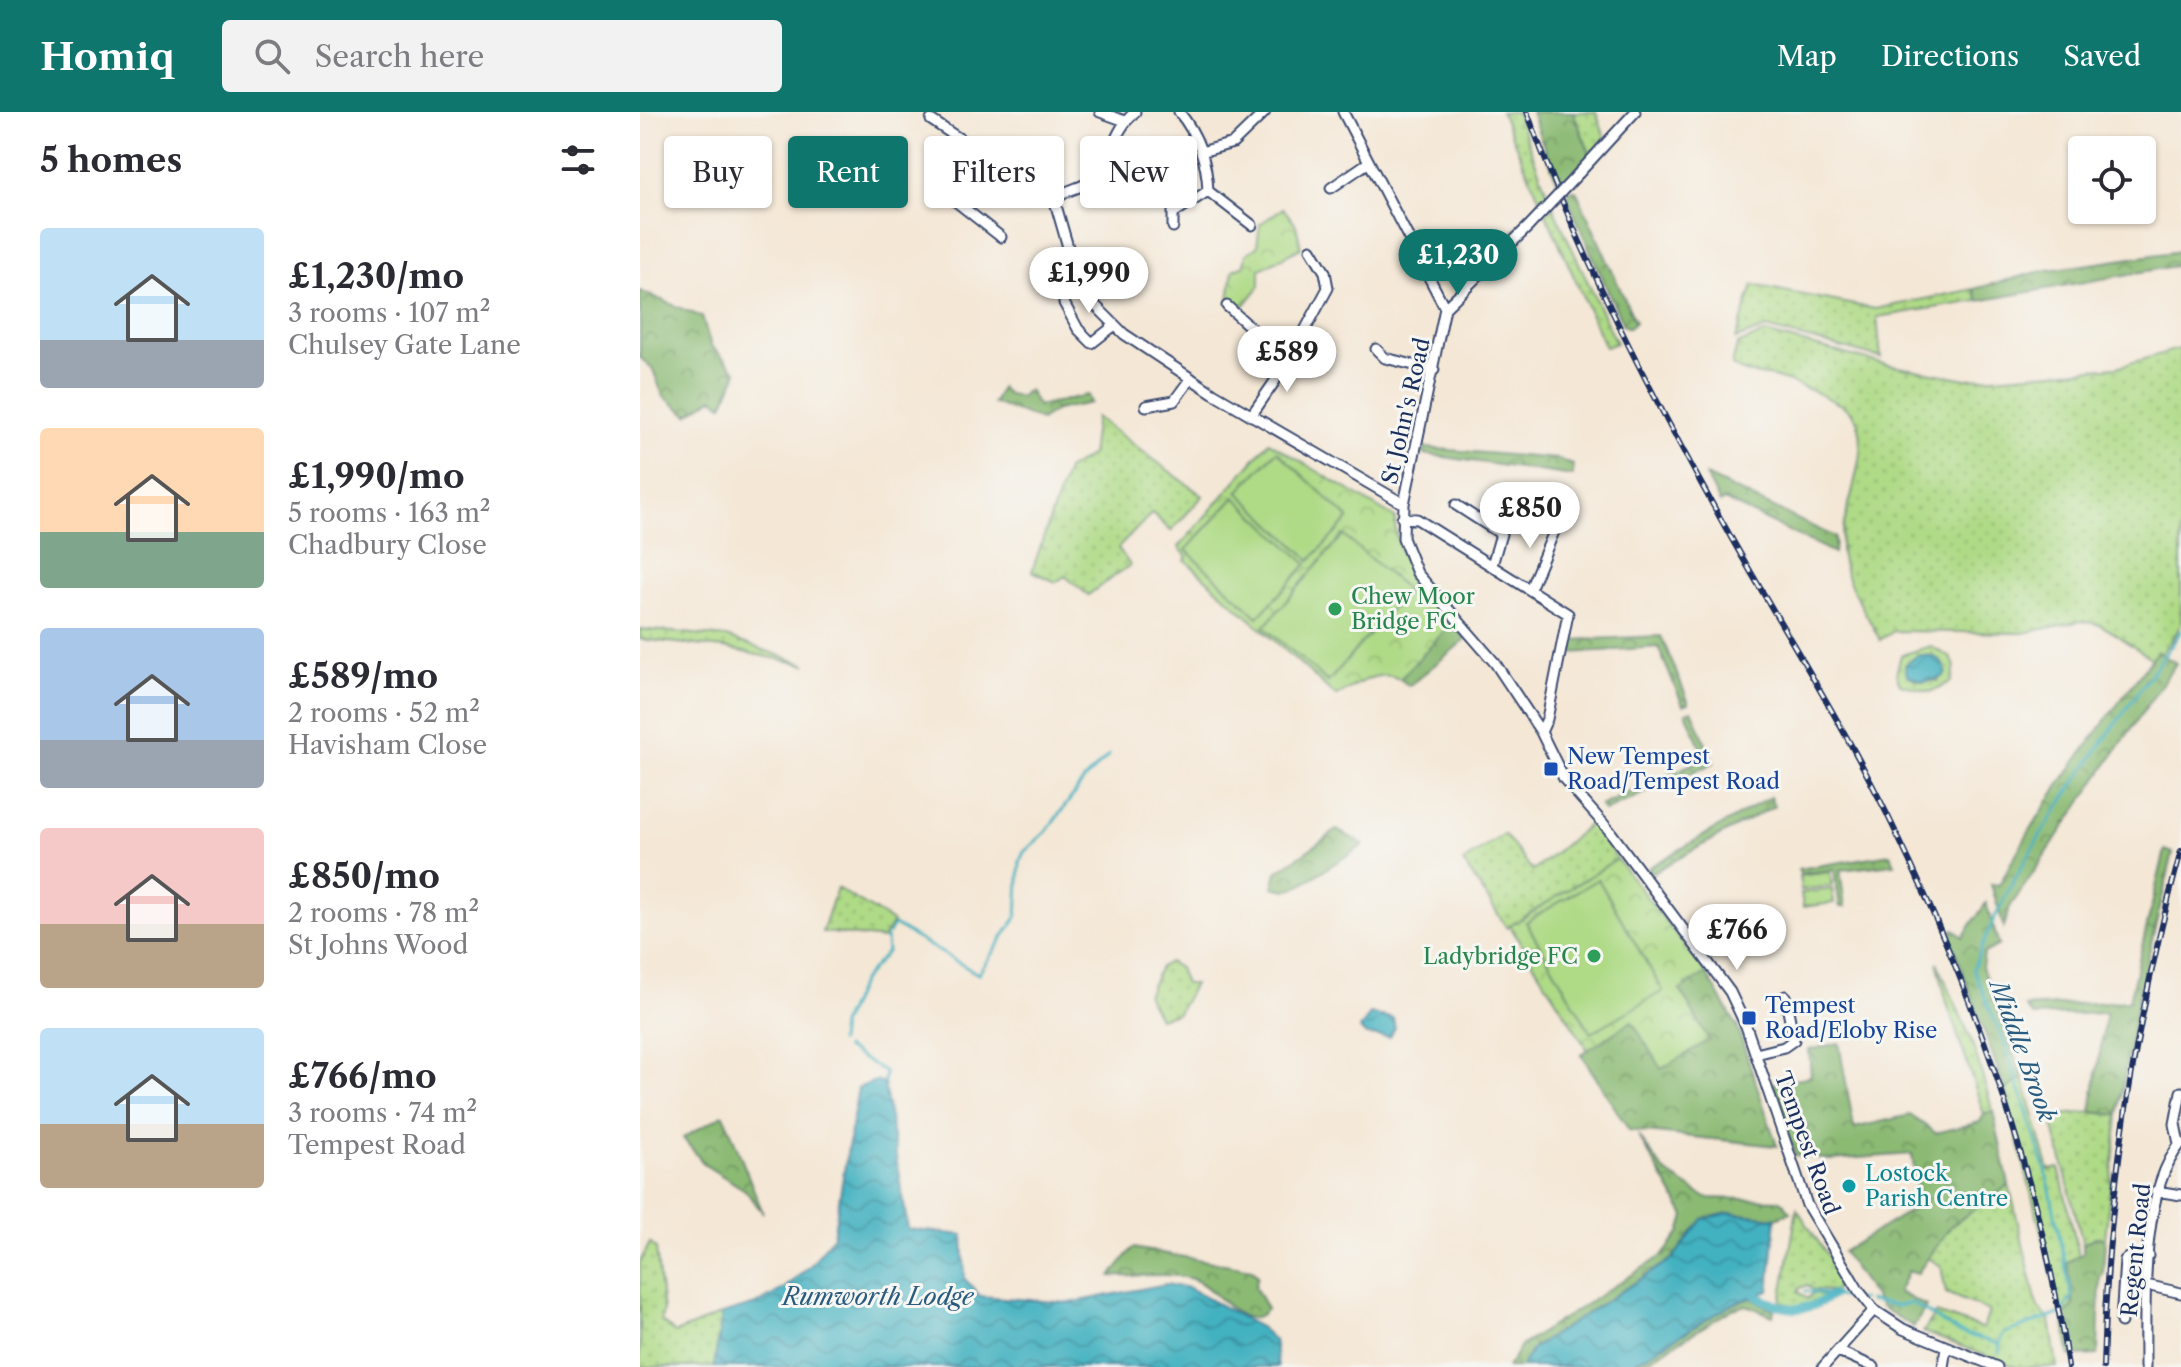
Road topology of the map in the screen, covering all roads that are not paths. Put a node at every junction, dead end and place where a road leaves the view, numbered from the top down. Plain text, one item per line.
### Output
1 (1100, 112) edge
2 (1135, 112) edge
3 (1179, 112) edge
4 (1343, 112) edge
5 (1635, 112) edge
6 (1266, 115) edge
7 (931, 120) dead end
8 (1125, 121) junction
9 (956, 136) edge
10 (1201, 152) junction
11 (1369, 162) junction
12 (1331, 188) dead end
13 (1208, 191) junction
14 (1064, 193) edge
15 (964, 208) edge
16 (1057, 208) edge
17 (1254, 226) dead end
18 (1173, 227) dead end
19 (1001, 237) dead end
20 (1311, 249) dead end
21 (1064, 303) dead end
22 (1227, 306) dead end
23 (1445, 308) junction
24 (1115, 325) junction
25 (1376, 349) dead end
26 (1280, 354) junction
27 (1434, 370) junction
28 (1191, 378) junction
29 (1146, 406) dead end
30 (1251, 416) junction
31 (1479, 503) dead end
32 (1404, 504) junction
33 (1456, 505) dead end
34 (1553, 507) dead end
35 (1472, 515) junction
36 (1402, 518) junction
37 (1492, 565) junction
38 (1530, 589) junction
39 (1541, 732) junction
40 (1785, 996) dead end
41 (1756, 1054) junction
42 (2181, 1092) edge
43 (2180, 1144) edge
44 (2156, 1191) junction
45 (2181, 1195) edge
46 (2149, 1256) junction
47 (2146, 1285) junction
48 (2181, 1293) edge
49 (1874, 1310) junction
50 (2121, 1322) dead end
51 (1946, 1348) junction
52 (1838, 1351) junction
53 (1823, 1367) edge
54 (1874, 1367) edge
55 (1943, 1367) edge
56 (1997, 1367) edge
57 (2145, 1367) edge

1 - 8 street
2 - 8 street
3 - 10 street
4 - 11 street
5 - 23 street, bridge
6 - 10 street
7 - 9 street
8 - 14 street
10 - 13 street
11 - 12 street
11 - 23 street
13 - 17 street
13 - 18 street
15 - 19 street
16 - 24 street
20 - 26 street
21 - 24 street
22 - 26 street
23 - 27 street, St John's Road
24 - 28 street
25 - 27 street
26 - 30 street
27 - 32 street, St John's Road
28 - 29 street
28 - 30 street
30 - 32 street
31 - 35 street
32 - 36 street, St John's Road
33 - 35 street
34 - 38 street
35 - 37 street
36 - 37 street
36 - 39 street, Tempest Road
37 - 38 street
38 - 39 street
39 - 41 street, Tempest Road
40 - 41 street
41 - 49 street, Tempest Road
42 - 43 street
43 - 44 street, Regent Road
44 - 45 street
44 - 46 street, Regent Road
46 - 47 street, Regent Road
46 - 50 street
47 - 48 street
47 - 57 street, Regent Road
49 - 51 street
49 - 52 street
51 - 55 street
51 - 56 street
52 - 53 street
52 - 54 street

